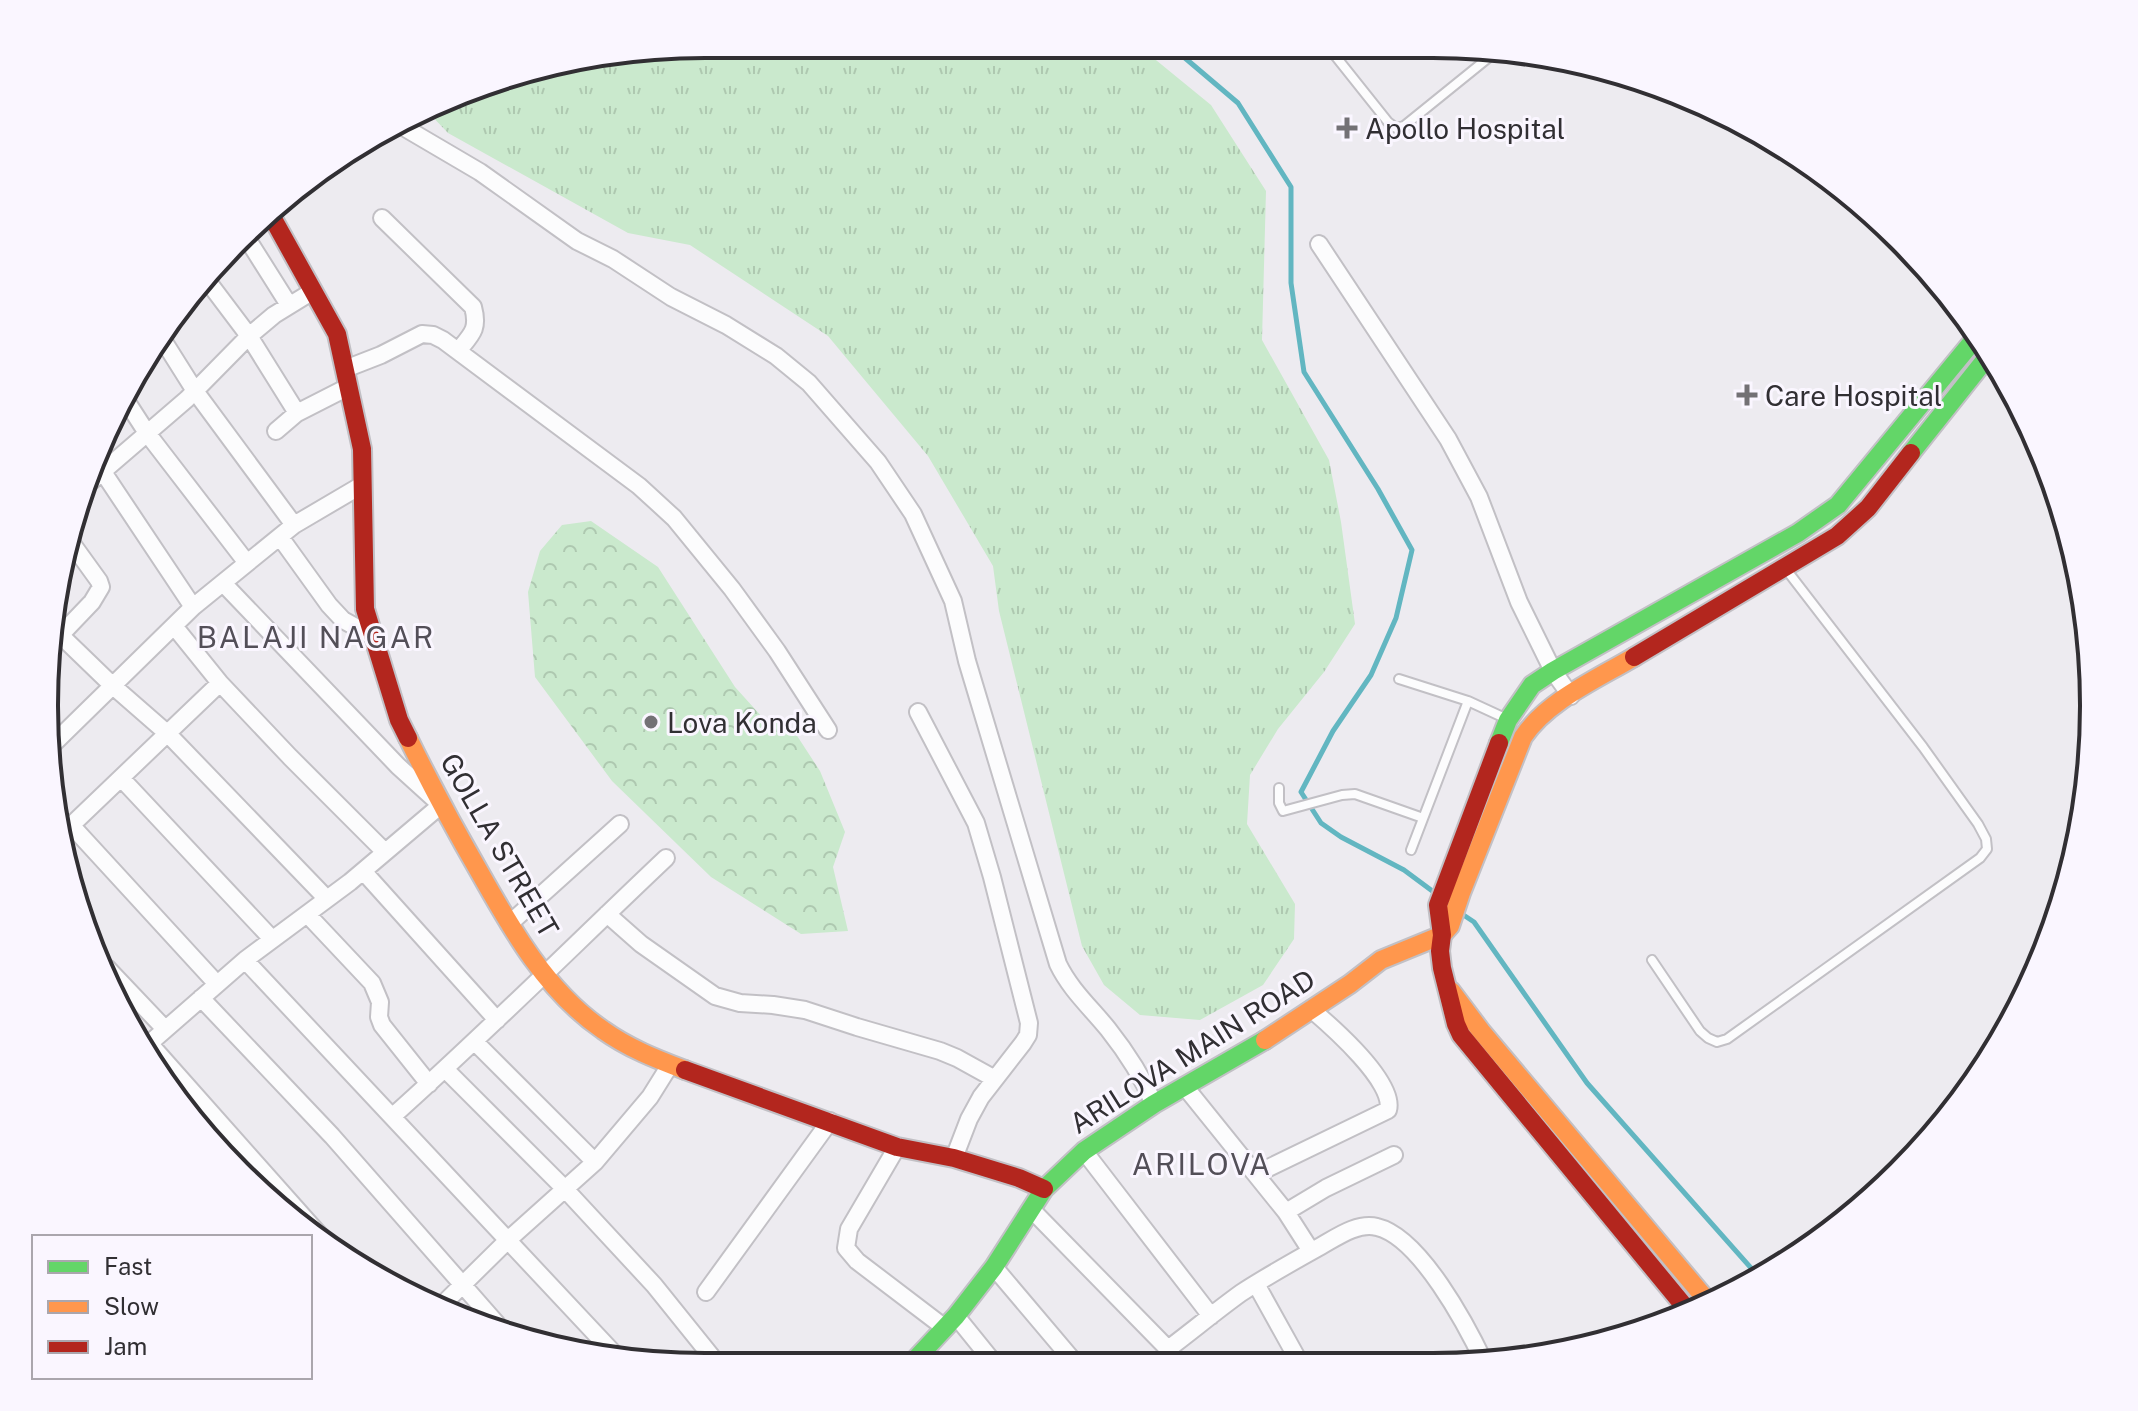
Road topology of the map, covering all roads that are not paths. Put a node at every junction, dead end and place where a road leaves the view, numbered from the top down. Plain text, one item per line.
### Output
1 (1337, 58) edge
2 (1485, 60) edge
3 (409, 130) edge
4 (382, 218) dead end
5 (275, 223) edge
6 (1319, 244) dead end
7 (251, 245) edge
8 (212, 287) edge
9 (313, 291) junction
10 (289, 305) junction
11 (249, 336) junction
12 (1970, 345) edge
13 (167, 346) edge
14 (458, 351) junction
15 (1982, 364) edge
16 (346, 378) junction
17 (195, 391) junction
18 (131, 408) edge
19 (297, 413) junction
20 (276, 431) dead end
21 (147, 433) junction
22 (102, 472) joint
23 (362, 485) junction
24 (294, 525) junction
25 (280, 537) junction
26 (77, 550) edge
27 (247, 563) junction
28 (1785, 567) junction
29 (223, 583) junction
30 (193, 607) junction
31 (63, 626) edge
32 (174, 626) junction
33 (62, 636) edge
34 (374, 637) junction
35 (1553, 671) junction
36 (1399, 679) dead end
37 (220, 683) junction
38 (113, 686) junction
39 (1571, 696) junction
40 (1468, 701) junction
41 (918, 712) dead end
42 (1508, 720) junction
43 (828, 730) dead end
44 (168, 734) junction
45 (59, 738) edge
46 (121, 778) junction
47 (1279, 788) dead end
48 (441, 805) junction
49 (1423, 818) junction
50 (620, 824) dead end
51 (71, 825) joint
52 (1411, 850) dead end
53 (385, 852) junction
54 (666, 858) dead end
55 (363, 871) junction
56 (327, 899) junction
57 (307, 914) junction
58 (607, 914) junction
59 (509, 924) junction
60 (1442, 935) junction
61 (272, 939) junction
62 (245, 960) junction
63 (1652, 960) dead end
64 (544, 974) junction
65 (120, 982) edge
66 (217, 984) junction
67 (1447, 985) junction
68 (201, 998) junction
69 (1311, 1009) junction
70 (497, 1020) junction
71 (165, 1029) junction
72 (152, 1041) edge
73 (475, 1042) junction
74 (670, 1065) junction
75 (445, 1069) junction
76 (995, 1079) junction
77 (180, 1083) edge
78 (429, 1084) junction
79 (1186, 1088) junction
80 (1154, 1104) junction
81 (393, 1116) junction
82 (830, 1121) junction
83 (897, 1147) junction
84 (1084, 1151) junction
85 (1394, 1155) dead end
86 (954, 1158) junction
87 (595, 1162) junction
88 (1256, 1174) junction
89 (565, 1189) junction
90 (1044, 1189) junction
91 (283, 1196) edge
92 (1031, 1209) junction
93 (1286, 1212) junction
94 (509, 1239) junction
95 (1311, 1251) junction
96 (994, 1267) junction
97 (1256, 1284) junction
98 (462, 1285) junction
99 (706, 1292) dead end
100 (1702, 1294) edge
101 (448, 1299) edge
102 (1682, 1303) edge
103 (490, 1316) edge
104 (1211, 1316) junction
105 (951, 1322) junction
106 (606, 1345) edge
107 (1168, 1349) junction
108 (1478, 1352) edge
109 (709, 1353) edge
110 (922, 1353) edge
111 (984, 1353) edge
112 (1067, 1353) edge
113 (1171, 1353) edge
114 (1294, 1353) edge

1 - 2 lane
3 - 80 street
4 - 14 street
5 - 9 street, GOLLA STREET
6 - 35 street
7 - 10 street
8 - 11 street
9 - 10 street
9 - 16 street, GOLLA STREET
10 - 11 street
11 - 17 street
11 - 19 street
12 - 35 street
13 - 17 street
14 - 16 street
14 - 43 street
15 - 28 street
16 - 19 street
16 - 23 street, GOLLA STREET
17 - 21 street
17 - 24 street
18 - 21 street
19 - 20 street
21 - 22 street
21 - 27 street
22 - 30 street
23 - 24 street
23 - 34 street, GOLLA STREET
24 - 25 street
25 - 27 street
25 - 34 street
26 - 31 street
27 - 29 street
28 - 39 street
28 - 63 lane
29 - 30 street
29 - 48 street
30 - 32 street
32 - 37 street
32 - 38 street
33 - 38 street
34 - 48 street, GOLLA STREET
35 - 39 street
35 - 42 street
36 - 40 lane
37 - 44 street
37 - 53 street
38 - 44 street
38 - 45 street
39 - 60 street
40 - 42 lane
40 - 49 lane
41 - 76 street
42 - 60 street
44 - 46 street
44 - 56 street
46 - 51 street
46 - 61 street
47 - 49 lane
48 - 53 street
48 - 59 street, GOLLA STREET
49 - 52 lane
50 - 59 street
51 - 66 street
53 - 55 street
54 - 58 street
55 - 56 street
55 - 70 street
56 - 57 street
57 - 61 street
57 - 78 street
58 - 64 street
58 - 76 street
59 - 64 street, GOLLA STREET
60 - 67 street
60 - 69 street, ARILOVA MAIN ROAD
61 - 62 street
62 - 66 street
62 - 81 street
64 - 70 street
64 - 74 street, GOLLA STREET
65 - 71 street
66 - 68 street
67 - 100 street
67 - 102 street
68 - 71 street
68 - 98 street
69 - 79 street, ARILOVA MAIN ROAD
69 - 88 street
70 - 73 street
71 - 72 street
73 - 75 street
73 - 87 street
74 - 82 street, GOLLA STREET
74 - 87 street
75 - 78 street
75 - 89 street
76 - 86 street
77 - 91 street
78 - 81 street
79 - 80 street, ARILOVA MAIN ROAD
79 - 88 street
80 - 84 street, ARILOVA MAIN ROAD
81 - 94 street
82 - 83 street, GOLLA STREET
82 - 99 street
83 - 86 street, GOLLA STREET
83 - 105 street
84 - 90 street, ARILOVA MAIN ROAD
84 - 104 street
85 - 93 street
86 - 90 street, GOLLA STREET
87 - 89 street
88 - 93 street
89 - 94 street
89 - 109 street
90 - 92 street, ARILOVA MAIN ROAD
92 - 96 street, ARILOVA MAIN ROAD
92 - 107 street
93 - 95 street
94 - 98 street
94 - 106 street
95 - 97 street
95 - 108 street
96 - 105 street, ARILOVA MAIN ROAD
96 - 112 street
97 - 104 street
97 - 114 street
98 - 101 street
98 - 103 street
104 - 107 street
105 - 110 street, ARILOVA MAIN ROAD
105 - 111 street
107 - 113 street

